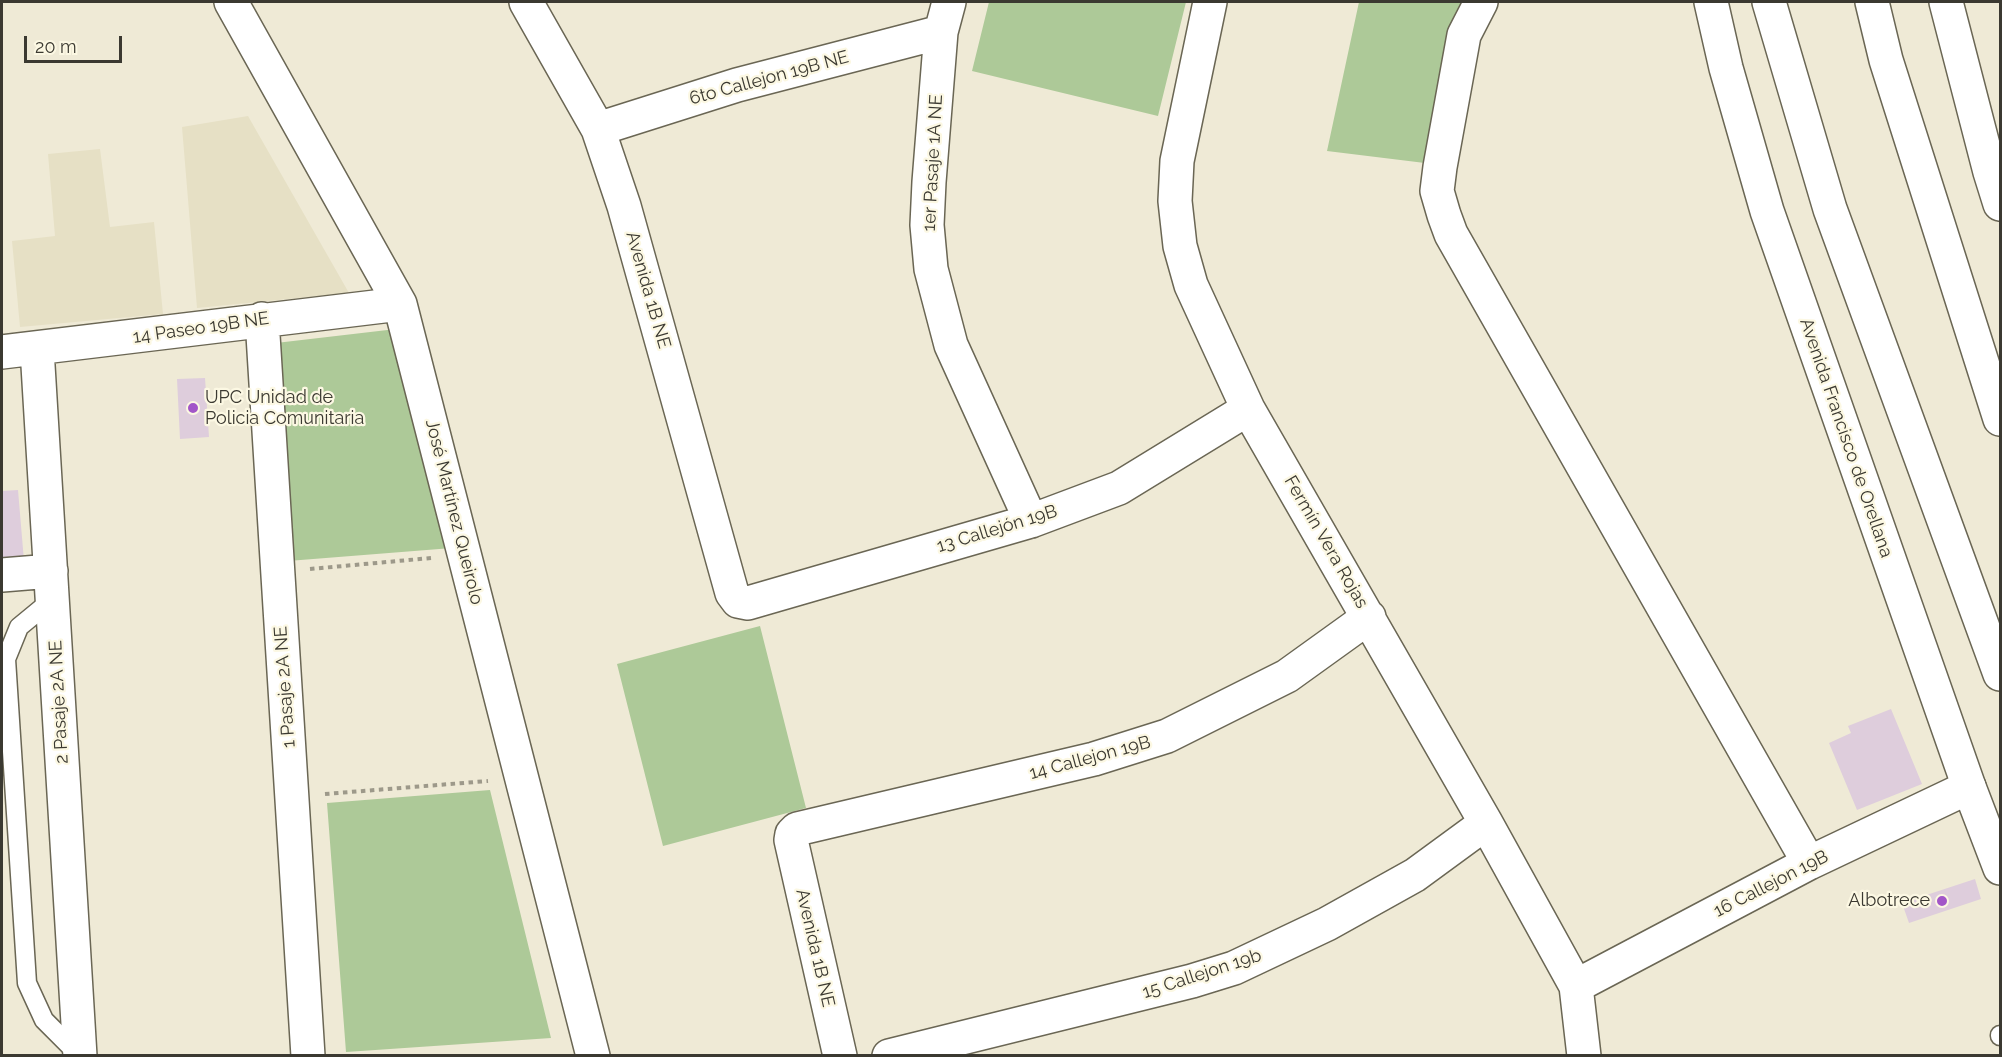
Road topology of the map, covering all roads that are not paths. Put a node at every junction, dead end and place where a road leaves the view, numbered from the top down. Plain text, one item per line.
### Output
1 (231, 2) edge
2 (526, 2) edge
3 (949, 2) edge
4 (1210, 2) edge
5 (1481, 2) edge
6 (1710, 2) edge
7 (1769, 2) edge
8 (1872, 2) edge
9 (1946, 2) edge
10 (941, 32) junction
11 (598, 129) junction
12 (2001, 204) edge
13 (400, 304) junction
14 (262, 319) junction
15 (37, 349) junction
16 (2, 352) edge
17 (1248, 409) junction
18 (2001, 419) edge
19 (1031, 521) junction
20 (2, 575) edge
21 (52, 585) junction
22 (732, 592) joint
23 (1369, 617) junction
24 (2001, 674) edge
25 (1969, 787) junction
26 (1486, 823) junction
27 (791, 840) joint
28 (1809, 863) junction
29 (2001, 868) edge
30 (1576, 986) junction
31 (80, 1055) edge
32 (308, 1056) edge
33 (593, 1056) edge
34 (840, 1056) edge
35 (889, 1056) edge
36 (1584, 1056) edge

1 - 13 main road, José Martínez Queirolo
2 - 11 main road, Avenida 1B NE
3 - 10 main road, 1er Pasaje 1A NE
4 - 17 main road, Fermín Vera Rojas
5 - 28 main road
6 - 25 main road, Avenida Francisco de Orellana
7 - 24 main road
8 - 18 main road
9 - 12 main road
10 - 11 main road, 6to Callejon 19B NE
10 - 19 main road, 1er Pasaje 1A NE
11 - 22 main road, Avenida 1B NE
13 - 14 main road, 14 Paseo 19B NE
13 - 33 main road, José Martínez Queirolo
14 - 15 main road, 14 Paseo 19B NE
14 - 32 main road, 1 Pasaje 2A NE
15 - 16 main road, 14 Paseo 19B NE
15 - 21 main road, 2 Pasaje 2A NE
17 - 19 main road, 13 Callejón 19B
17 - 23 main road, Fermín Vera Rojas
19 - 22 main road, 13 Callejón 19B
20 - 21 main road
21 - 31 main road, 2 Pasaje 2A NE
21 - 31 lane
23 - 26 main road, Fermín Vera Rojas
23 - 27 main road, 14 Callejon 19B
25 - 28 main road, 16 Callejon 19B
25 - 29 main road, Avenida Francisco de Orellana
26 - 30 main road, Fermín Vera Rojas
26 - 35 main road, 15 Callejon 19b
27 - 34 main road, Avenida 1B NE
28 - 30 main road, 16 Callejon 19B
30 - 36 main road, Fermín Vera Rojas

